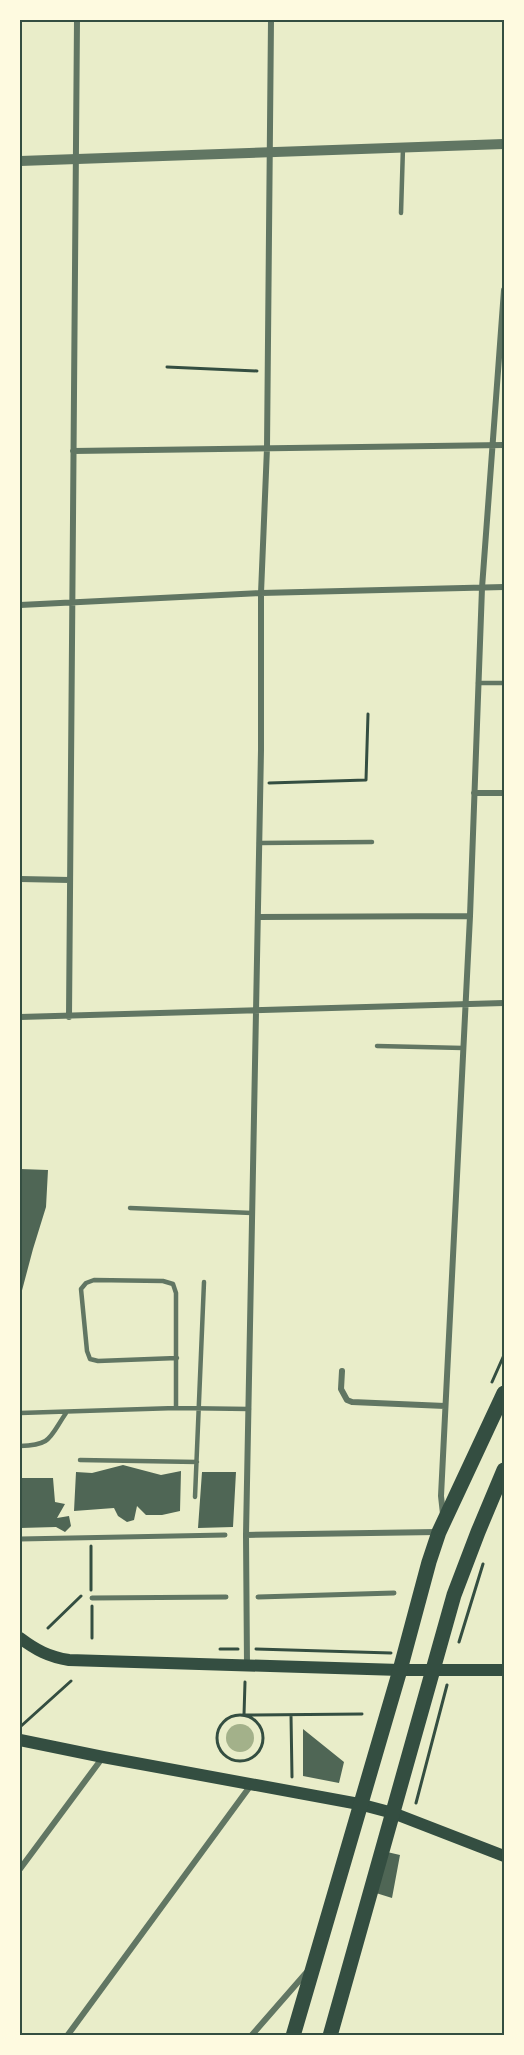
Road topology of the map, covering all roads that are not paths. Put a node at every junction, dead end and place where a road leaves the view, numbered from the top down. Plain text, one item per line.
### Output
1 (77, 20) edge
2 (271, 20) edge
3 (504, 144) edge
4 (403, 147) junction
5 (269, 152) junction
6 (76, 158) junction
7 (20, 160) edge
8 (401, 213) dead end
9 (504, 290) edge
10 (493, 445) junction
11 (504, 445) edge
12 (267, 448) junction
13 (73, 451) junction
14 (504, 587) edge
15 (482, 588) junction
16 (261, 593) junction
17 (72, 603) junction
18 (20, 605) edge
19 (478, 683) junction
20 (504, 683) edge
21 (474, 793) junction
22 (504, 793) edge
23 (372, 842) dead end
24 (259, 843) junction
25 (20, 879) edge
26 (70, 880) junction
27 (470, 916) junction
28 (258, 917) junction
29 (465, 1003) junction
30 (504, 1003) edge
31 (256, 1010) junction
32 (20, 1017) edge
33 (69, 1017) junction
34 (377, 1046) dead end
35 (462, 1048) junction
36 (130, 1208) dead end
37 (252, 1212) junction
38 (204, 1282) dead end
39 (177, 1358) junction
40 (342, 1371) dead end
41 (504, 1394) edge
42 (445, 1406) junction
43 (176, 1408) junction
44 (199, 1408) junction
45 (249, 1408) junction
46 (20, 1413) edge
47 (66, 1413) junction
48 (20, 1446) edge
49 (80, 1460) dead end
50 (197, 1462) junction
51 (504, 1470) edge
52 (195, 1497) dead end
53 (442, 1526) junction
54 (246, 1534) junction
55 (225, 1535) dead end
56 (20, 1539) edge
57 (394, 1593) dead end
58 (226, 1597) dead end
59 (258, 1597) dead end
60 (92, 1598) dead end
61 (20, 1638) edge
62 (247, 1665) junction
63 (400, 1670) junction
64 (434, 1670) junction
65 (504, 1670) edge
66 (20, 1740) edge
67 (103, 1757) junction
68 (251, 1785) junction
69 (359, 1804) junction
70 (393, 1814) junction
71 (504, 1856) edge
72 (20, 1869) edge
73 (312, 1965) junction
74 (67, 2036) edge
75 (251, 2036) edge
76 (293, 2036) edge
77 (330, 2036) edge

1 - 6 street
2 - 5 street
3 - 4 street
4 - 5 street
4 - 8 lane
5 - 6 street
5 - 12 street
6 - 7 street
6 - 13 street
9 - 10 street
10 - 11 street
10 - 12 street
10 - 15 street
12 - 13 street
12 - 16 street
13 - 17 street
14 - 15 street
15 - 16 street
15 - 19 street
16 - 17 street
16 - 24 street
17 - 18 street
17 - 26 street
19 - 20 lane
19 - 21 street
21 - 22 street
21 - 27 street
23 - 24 lane
24 - 28 street
25 - 26 street
26 - 33 street
27 - 28 street
27 - 29 street
28 - 31 street
29 - 30 street
29 - 31 street
29 - 35 street
31 - 33 street
31 - 37 street
32 - 33 street
34 - 35 lane
35 - 42 street
36 - 37 lane
37 - 45 street
38 - 44 lane
39 - 39 lane
39 - 43 lane
40 - 42 street
41 - 53 main road
42 - 53 street
43 - 44 lane
43 - 47 lane
44 - 45 lane
44 - 50 lane
45 - 54 street
46 - 47 lane
47 - 48 lane
49 - 50 lane
50 - 52 lane
51 - 64 main road
53 - 54 street
53 - 63 main road
54 - 62 street
55 - 56 street
57 - 59 street
58 - 60 street
61 - 62 main road
62 - 63 main road
63 - 64 main road
63 - 69 main road
64 - 65 main road
64 - 70 main road
66 - 67 main road
67 - 68 main road
67 - 72 street
68 - 69 main road
68 - 74 street
69 - 70 main road
69 - 73 main road
70 - 71 main road
70 - 77 main road
73 - 75 street
73 - 76 main road

